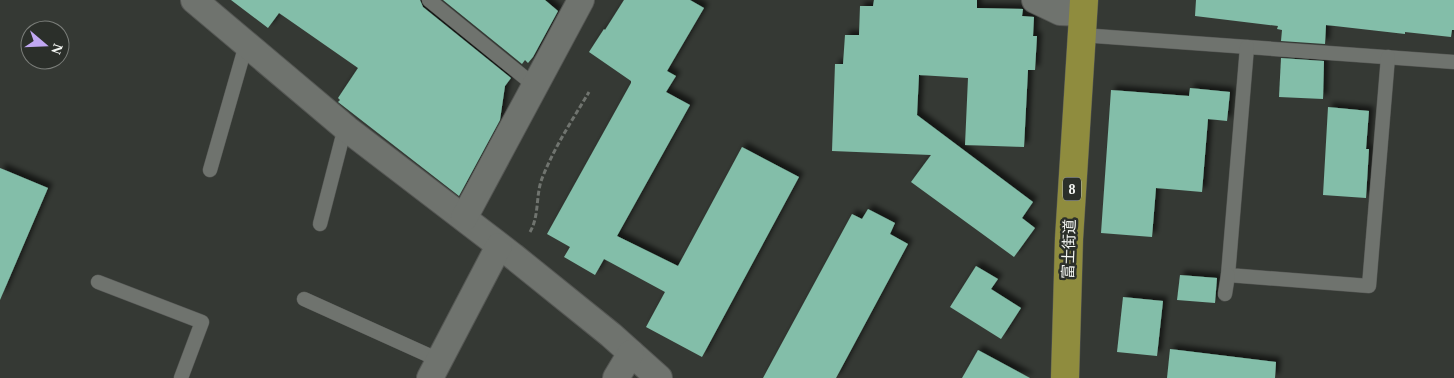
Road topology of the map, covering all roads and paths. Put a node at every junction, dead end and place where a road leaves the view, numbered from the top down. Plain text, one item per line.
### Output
1 (194, 0) edge
2 (429, 0) edge
3 (581, 0) edge
4 (1035, 0) edge
5 (1083, 16) edge
6 (248, 46) junction
7 (1247, 47) junction
8 (1388, 57) junction
9 (1454, 62) edge
10 (535, 86) junction
11 (589, 92) dead end
12 (347, 129) junction
13 (210, 170) dead end
14 (464, 218) junction
15 (320, 224) dead end
16 (506, 251) junction
17 (1228, 275) junction
18 (98, 282) dead end
19 (1225, 294) dead end
20 (304, 299) dead end
21 (631, 353) junction
22 (435, 369) edge
23 (182, 378) edge
24 (616, 378) edge
25 (659, 378) edge
26 (1065, 378) edge

1 - 6 street
2 - 10 lane
3 - 10 street
4 - 5 street
5 - 7 lane
5 - 26 main road, 富士街道 / 8
6 - 12 street
6 - 13 lane
7 - 8 lane
7 - 17 lane
8 - 9 lane
8 - 17 lane
10 - 14 street
11 - 16 path
12 - 14 street
12 - 15 lane
14 - 16 street
16 - 21 street
16 - 22 street
17 - 19 lane
18 - 23 lane
20 - 22 lane
21 - 24 street
21 - 25 street

